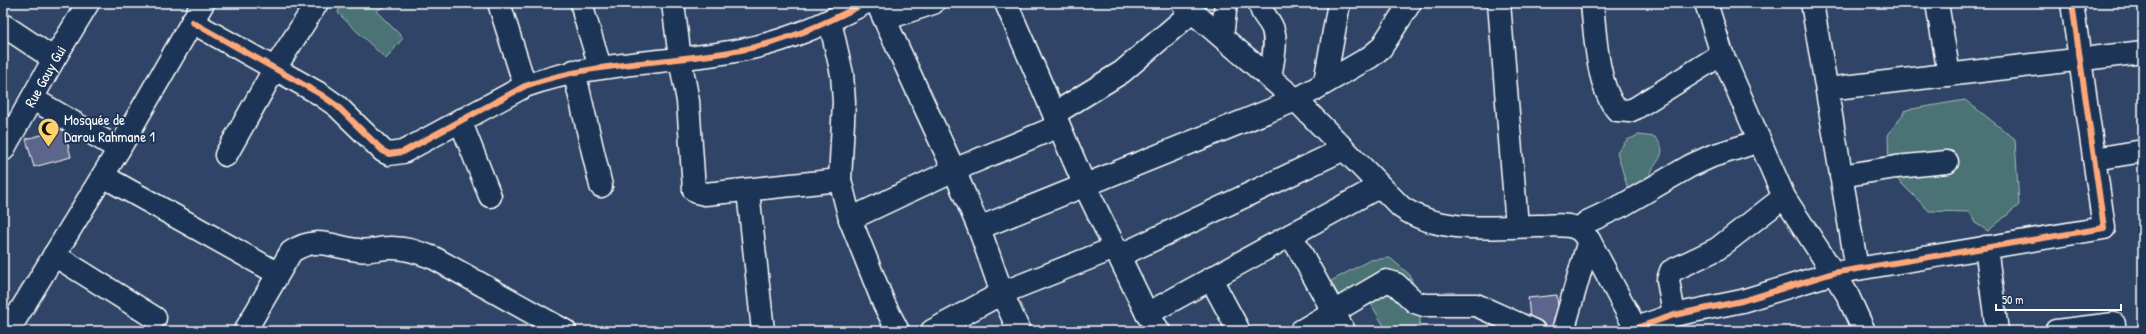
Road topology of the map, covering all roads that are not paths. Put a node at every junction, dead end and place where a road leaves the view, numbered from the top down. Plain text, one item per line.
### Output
1 (88, 3) edge
2 (203, 3) edge
3 (317, 3) edge
4 (499, 3) edge
5 (582, 3) edge
6 (673, 3) edge
7 (865, 3) edge
8 (933, 3) edge
9 (1006, 3) edge
10 (1226, 3) edge
11 (1260, 3) edge
12 (1339, 3) edge
13 (1410, 3) edge
14 (1499, 3) edge
15 (1592, 3) edge
16 (1706, 3) edge
17 (1812, 3) edge
18 (1937, 3) edge
19 (2072, 3) edge
20 (1187, 7) edge
21 (881, 11) edge
22 (830, 21) junction
23 (192, 22) junction
24 (3, 25) edge
25 (1222, 37) junction
26 (2143, 52) edge
27 (1722, 54) junction
28 (54, 59) junction
29 (680, 59) junction
30 (2080, 60) junction
31 (600, 67) junction
32 (275, 68) junction
33 (574, 71) junction
34 (1949, 75) junction
35 (1270, 78) junction
36 (1325, 82) junction
37 (525, 86) junction
38 (1826, 89) junction
39 (33, 99) junction
40 (1296, 100) junction
41 (460, 120) junction
42 (1057, 120) junction
43 (1760, 141) junction
44 (4, 147) edge
45 (119, 149) junction
46 (1344, 149) junction
47 (2143, 151) edge
48 (226, 156) dead end
49 (2094, 159) junction
50 (1947, 162) dead end
51 (954, 170) junction
52 (103, 176) junction
53 (1841, 176) junction
54 (840, 180) junction
55 (601, 186) dead end
56 (1085, 186) junction
57 (1380, 186) junction
58 (748, 191) junction
59 (490, 196) dead end
60 (1784, 197) junction
61 (850, 219) junction
62 (1518, 226) junction
63 (979, 228) junction
64 (1291, 235) junction
65 (1584, 235) junction
66 (1986, 247) junction
67 (1117, 252) junction
68 (54, 255) junction
69 (1857, 269) junction
70 (276, 273) junction
71 (1833, 273) junction
72 (1211, 279) junction
73 (1002, 293) junction
74 (1333, 312) junction
75 (1674, 315) junction
76 (155, 318) dead end
77 (1153, 323) edge
78 (2114, 324) dead end
79 (1637, 329) edge
80 (8, 331) edge
81 (245, 331) edge
82 (565, 331) edge
83 (763, 331) edge
84 (898, 331) edge
85 (932, 331) edge
86 (1019, 331) edge
87 (1239, 331) edge
88 (1301, 331) edge
89 (1344, 331) edge
90 (1534, 331) edge
91 (1563, 331) edge
92 (1864, 331) edge
93 (1997, 331) edge
94 (2056, 331) edge

1 - 28 street, Rue Gouy Gui
2 - 23 street
3 - 32 street
4 - 37 street
5 - 31 street
6 - 29 street
7 - 22 street
8 - 21 street
9 - 42 street
10 - 25 street
11 - 35 street
12 - 36 street
13 - 36 street
14 - 62 street
15 - 27 street
16 - 27 street
17 - 38 street
18 - 34 street
19 - 30 street
20 - 25 street
20 - 42 street
21 - 51 street
22 - 29 street
22 - 54 street
23 - 32 street
23 - 45 street
24 - 28 street
25 - 35 street
26 - 30 street
27 - 43 street
28 - 39 street, Rue Gouy Gui
29 - 31 street
29 - 58 street
30 - 34 street
30 - 49 street
31 - 33 street
32 - 41 street
32 - 48 street
33 - 37 street
33 - 55 street
34 - 38 street
35 - 40 street
36 - 40 street
37 - 41 street
38 - 53 street
39 - 44 street, Rue Gouy Gui
39 - 45 street
40 - 46 street
40 - 56 street
41 - 59 street
42 - 51 street
42 - 56 street
43 - 60 street
43 - 65 street
45 - 52 street
46 - 57 street
46 - 67 street
47 - 49 street
49 - 66 street
50 - 53 street
51 - 61 street
51 - 63 street
52 - 68 street
52 - 70 street
53 - 69 street
54 - 58 street
54 - 61 street
56 - 63 street
56 - 67 street
57 - 62 street
57 - 64 street
58 - 83 street
60 - 71 street
60 - 75 street
61 - 84 street
62 - 65 street
63 - 73 street
64 - 72 street
64 - 74 street
65 - 79 street
65 - 91 street
66 - 69 street
66 - 93 street
67 - 73 street
67 - 77 street
68 - 76 street
68 - 80 street
69 - 71 street
70 - 81 street
70 - 82 street
71 - 75 street
71 - 92 street
72 - 77 street
72 - 87 street
73 - 85 street
73 - 86 street
74 - 88 street
74 - 89 street
74 - 90 street
75 - 79 street
78 - 94 street

